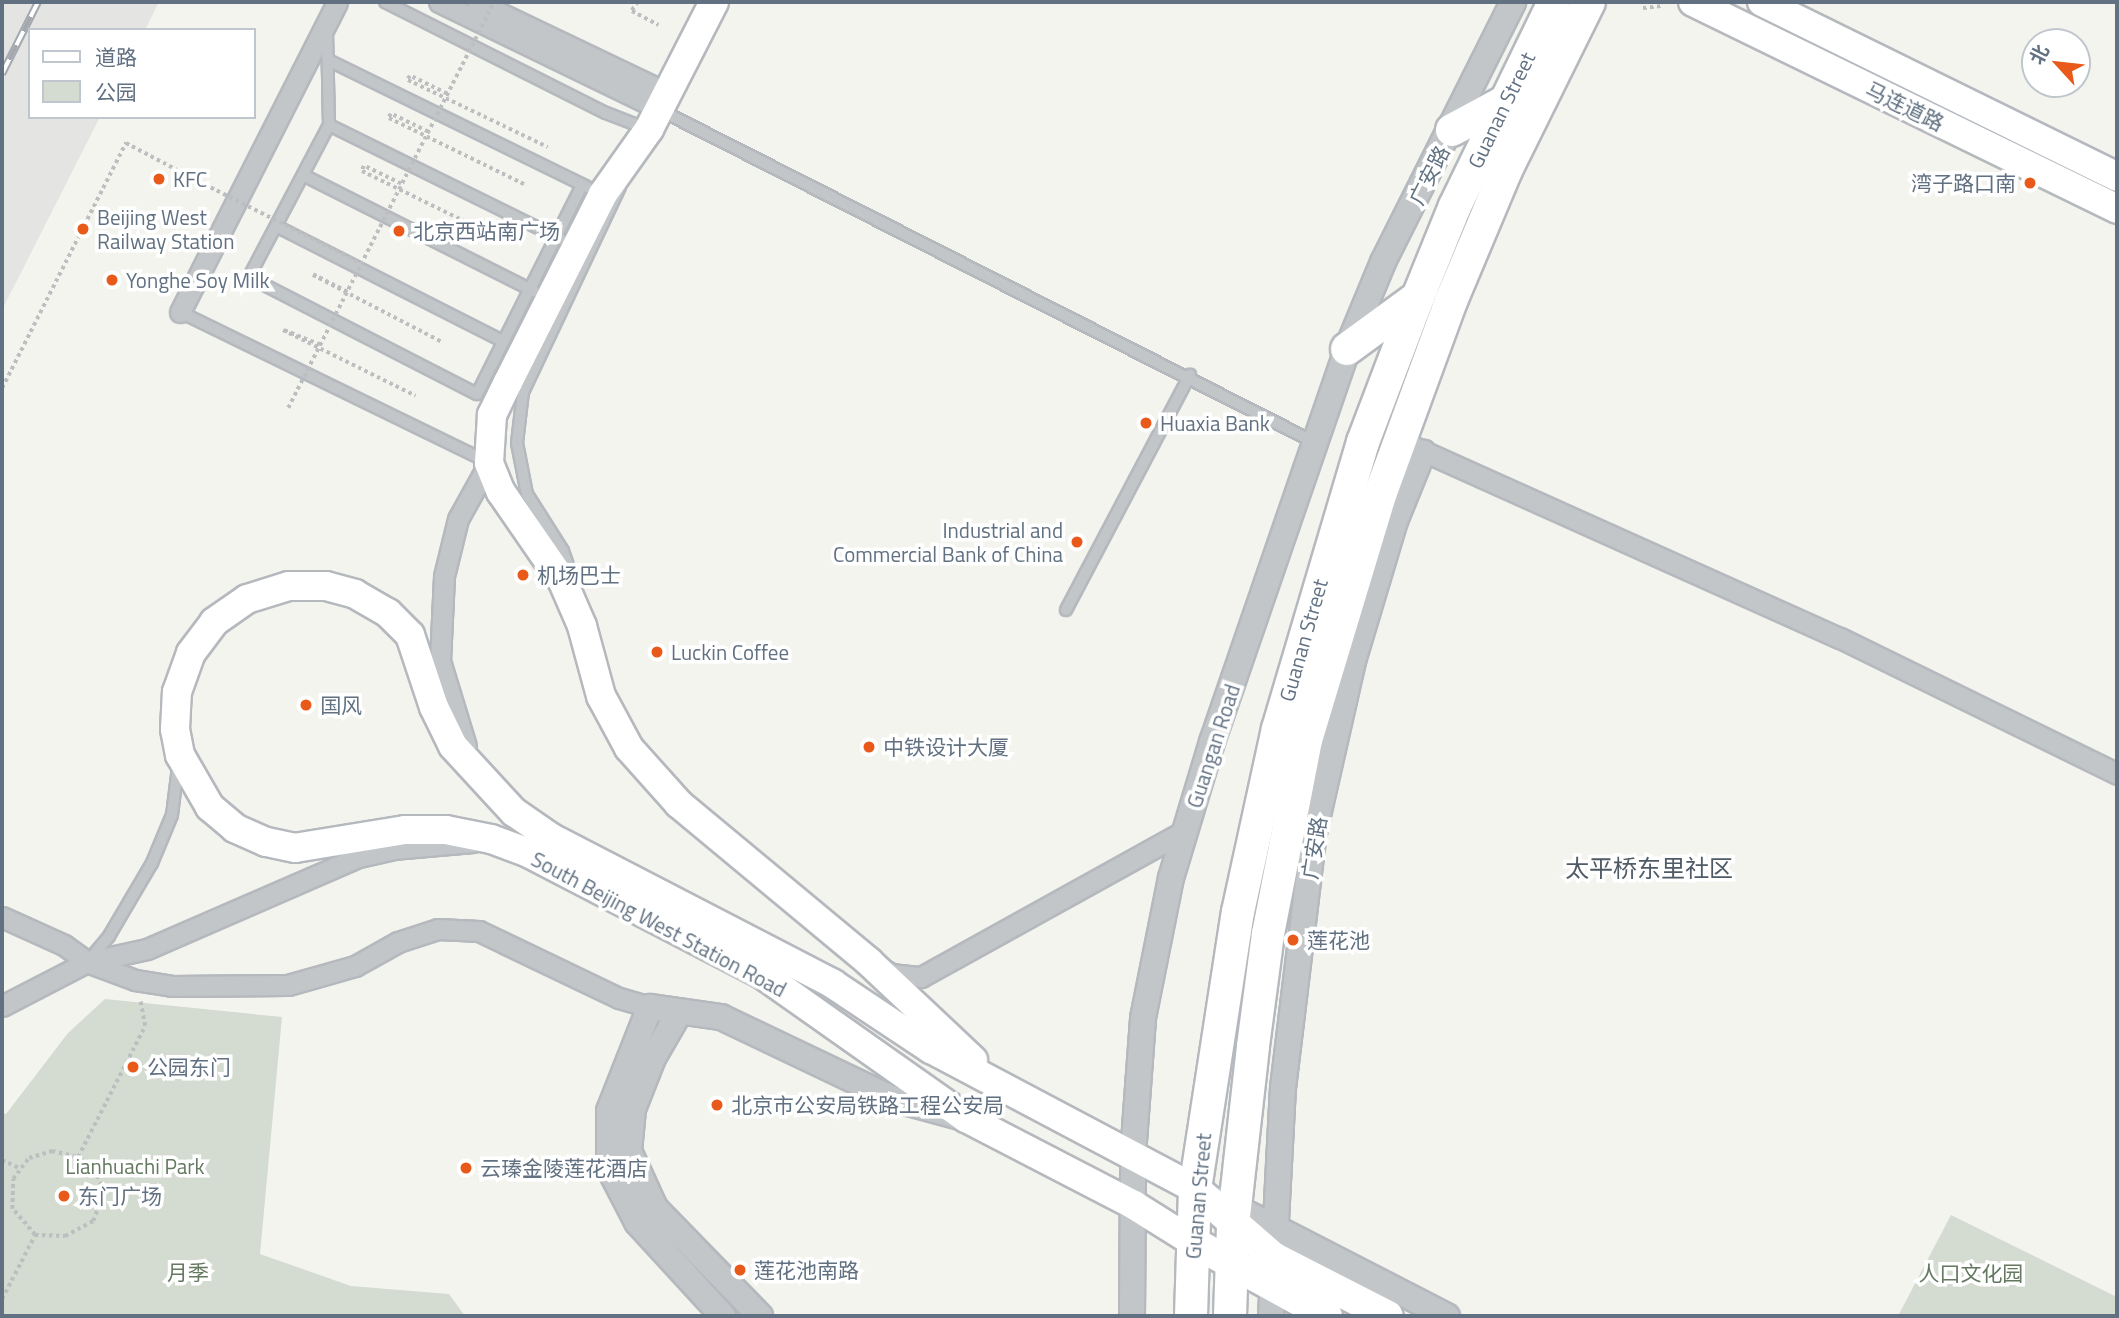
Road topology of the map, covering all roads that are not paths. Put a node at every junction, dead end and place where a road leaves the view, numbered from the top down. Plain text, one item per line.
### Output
1 (337, 2) edge
2 (385, 2) edge
3 (439, 2) edge
4 (477, 2) edge
5 (508, 2) edge
6 (714, 2) edge
7 (1514, 2) edge
8 (1554, 2) edge
9 (1589, 2) edge
10 (1693, 2) edge
11 (1762, 2) edge
12 (327, 23) junction
13 (330, 61) junction
14 (1504, 102) junction
15 (662, 103) junction
16 (330, 125) junction
17 (1452, 130) junction
18 (624, 166) junction
19 (303, 175) junction
20 (2117, 177) edge
21 (592, 190) junction
22 (2117, 209) edge
23 (276, 226) junction
24 (566, 242) junction
25 (540, 294) junction
26 (1418, 297) junction
27 (180, 312) joint
28 (503, 341) junction
29 (1347, 349) junction
30 (1190, 375) junction
31 (1314, 442) junction
32 (1411, 446) junction
33 (489, 463) junction
34 (1066, 610) dead end
35 (582, 626) junction
36 (177, 742) junction
37 (2117, 774) edge
38 (486, 784) junction
39 (1186, 830) junction
40 (491, 839) junction
41 (2, 917) edge
42 (869, 961) junction
43 (87, 962) junction
44 (2, 1006) edge
45 (650, 1007) junction
46 (679, 1013) junction
47 (1004, 1088) junction
48 (966, 1118) junction
49 (1133, 1155) junction
50 (1195, 1189) junction
51 (1133, 1205) junction
52 (1235, 1215) junction
53 (1193, 1242) junction
54 (1273, 1243) junction
55 (1232, 1267) junction
56 (1271, 1309) edge
57 (723, 1316) edge
58 (760, 1316) edge
59 (1132, 1316) edge
60 (1191, 1316) edge
61 (1230, 1316) edge
62 (1327, 1316) edge
63 (1388, 1316) edge
64 (1447, 1316) edge

1 - 12 street
2 - 15 lane
3 - 15 street
4 - 15 street
5 - 15 street
6 - 15 main road
7 - 17 street, 广安路
8 - 14 highway, Guanan Street
9 - 32 highway, Guanan Street
10 - 22 main road, 马连道路
11 - 20 main road, 马连道路
12 - 13 lane
12 - 27 street
13 - 16 lane
13 - 21 lane
14 - 17 highway
14 - 26 highway, Guanan Street
15 - 18 main road
15 - 30 lane
16 - 19 lane
16 - 24 lane
17 - 29 street, 广安路
18 - 21 main road
18 - 35 lane
19 - 23 lane
19 - 25 lane
21 - 24 main road
23 - 28 lane
23 - 28 lane
24 - 25 main road
25 - 28 lane
25 - 33 main road
26 - 29 highway
26 - 50 highway, Guanan Street
27 - 33 lane
29 - 31 street, Guangan Road
30 - 31 lane
30 - 34 lane
31 - 39 street, Guangan Road
32 - 37 street
32 - 52 highway, Guanan Street
32 - 54 street, 广安路
33 - 35 main road
33 - 38 street
35 - 42 main road
36 - 38 main road, South Beijing West Station Road
36 - 40 main road, South Beijing West Station Road
36 - 43 lane
38 - 47 main road, South Beijing West Station Road
39 - 42 street
39 - 49 street, Guangan Road
40 - 43 street
40 - 48 main road, South Beijing West Station Road
41 - 43 street
42 - 47 main road
43 - 44 street
43 - 45 street
45 - 46 street
45 - 57 street
46 - 48 street
46 - 58 street
47 - 49 main road, South Beijing West Station Road
48 - 51 main road, South Beijing West Station Road
49 - 50 main road, South Beijing West Station Road
49 - 51 street, Guangan Road
50 - 52 main road
50 - 53 highway, Guanan Street
51 - 53 main road, South Beijing West Station Road
51 - 59 street
52 - 54 main road
52 - 55 highway, Guanan Street
53 - 55 main road, South Beijing West Station Road
53 - 60 highway, Guanan Street
54 - 56 street, 广安路
54 - 63 main road
54 - 64 street
55 - 56 main road, South Beijing West Station Road
55 - 61 highway, Guanan Street
56 - 62 main road, South Beijing West Station Road

